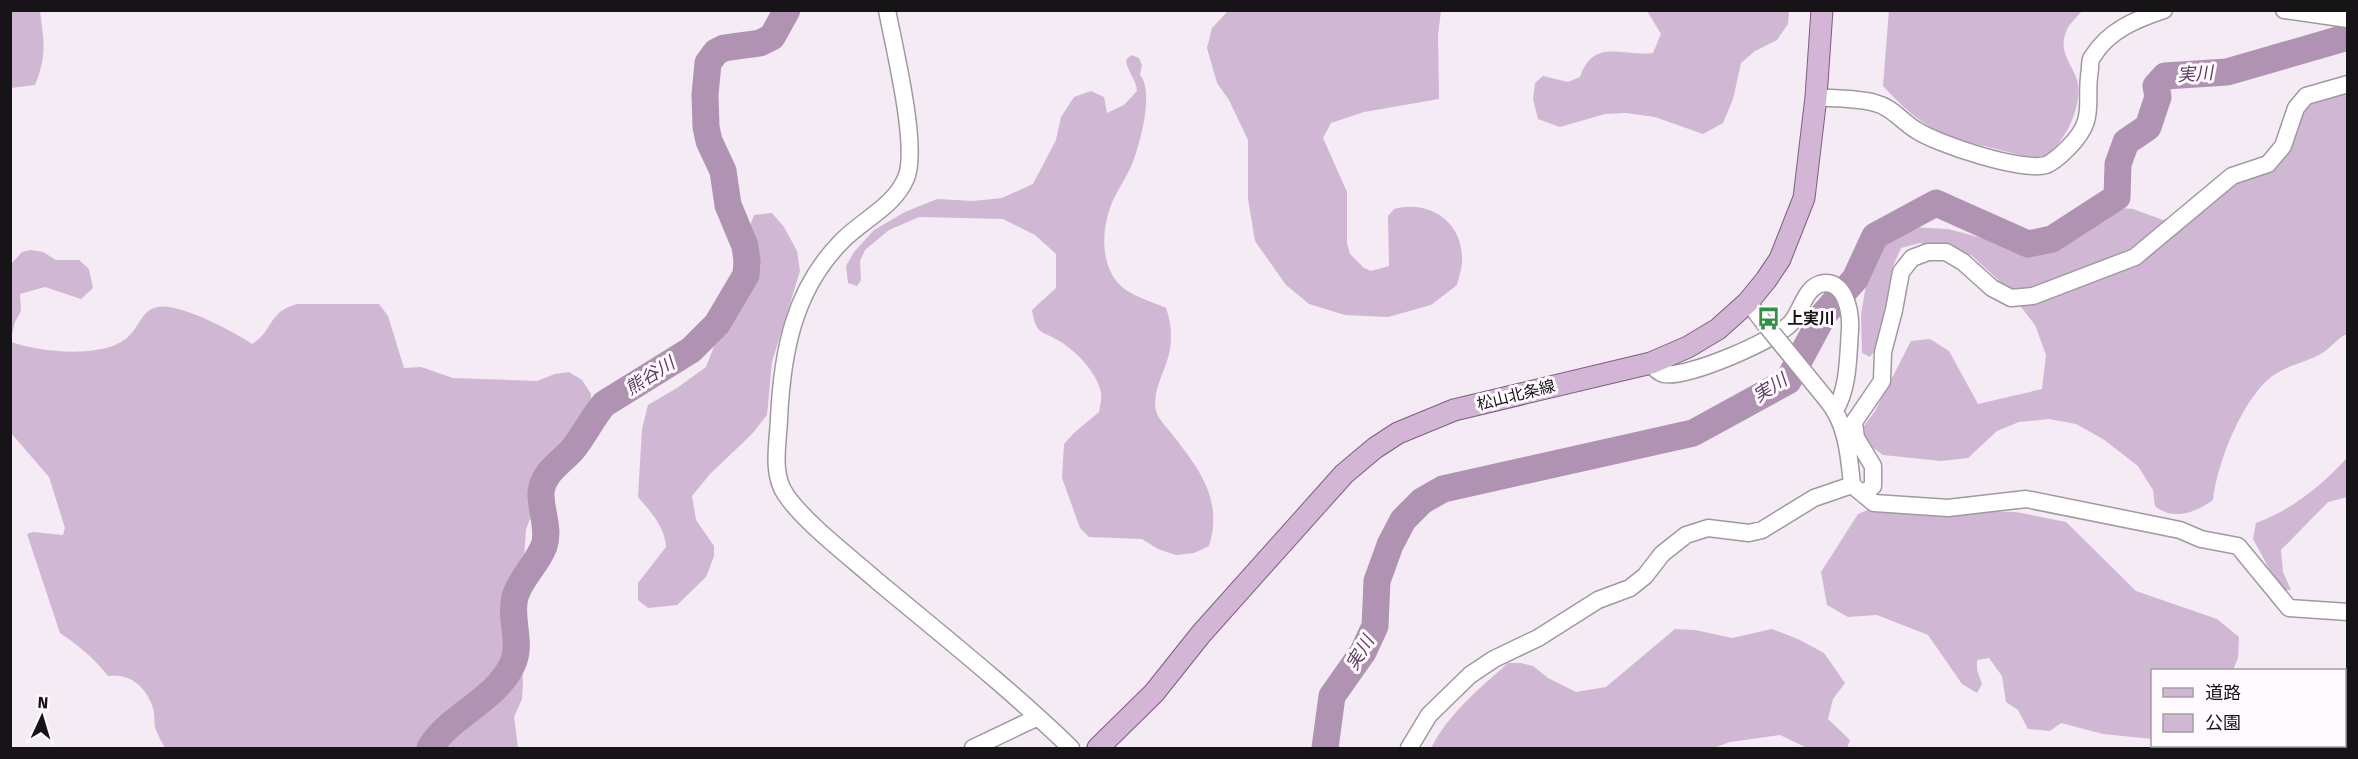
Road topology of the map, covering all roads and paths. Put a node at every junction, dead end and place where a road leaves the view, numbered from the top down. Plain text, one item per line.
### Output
1 (887, 10) edge
2 (1822, 10) edge
3 (2164, 10) edge
4 (2284, 10) edge
5 (2348, 19) edge
6 (2348, 84) edge
7 (1816, 97) junction
8 (1748, 302) junction
9 (1650, 363) junction
10 (1831, 405) junction
11 (1858, 489) junction
12 (2348, 612) edge
13 (1038, 717) junction
14 (973, 748) edge
15 (1071, 748) edge
16 (1098, 748) edge
17 (1409, 748) edge

1 - 13 street
2 - 7 main road, 松山北条線
3 - 7 street
4 - 5 street
6 - 11 street
7 - 8 main road, 松山北条線
8 - 9 main road, 松山北条線
8 - 10 street, bridge
9 - 10 street
9 - 16 main road, 松山北条線
10 - 11 street
11 - 12 street
11 - 17 street
13 - 14 street
13 - 15 street

